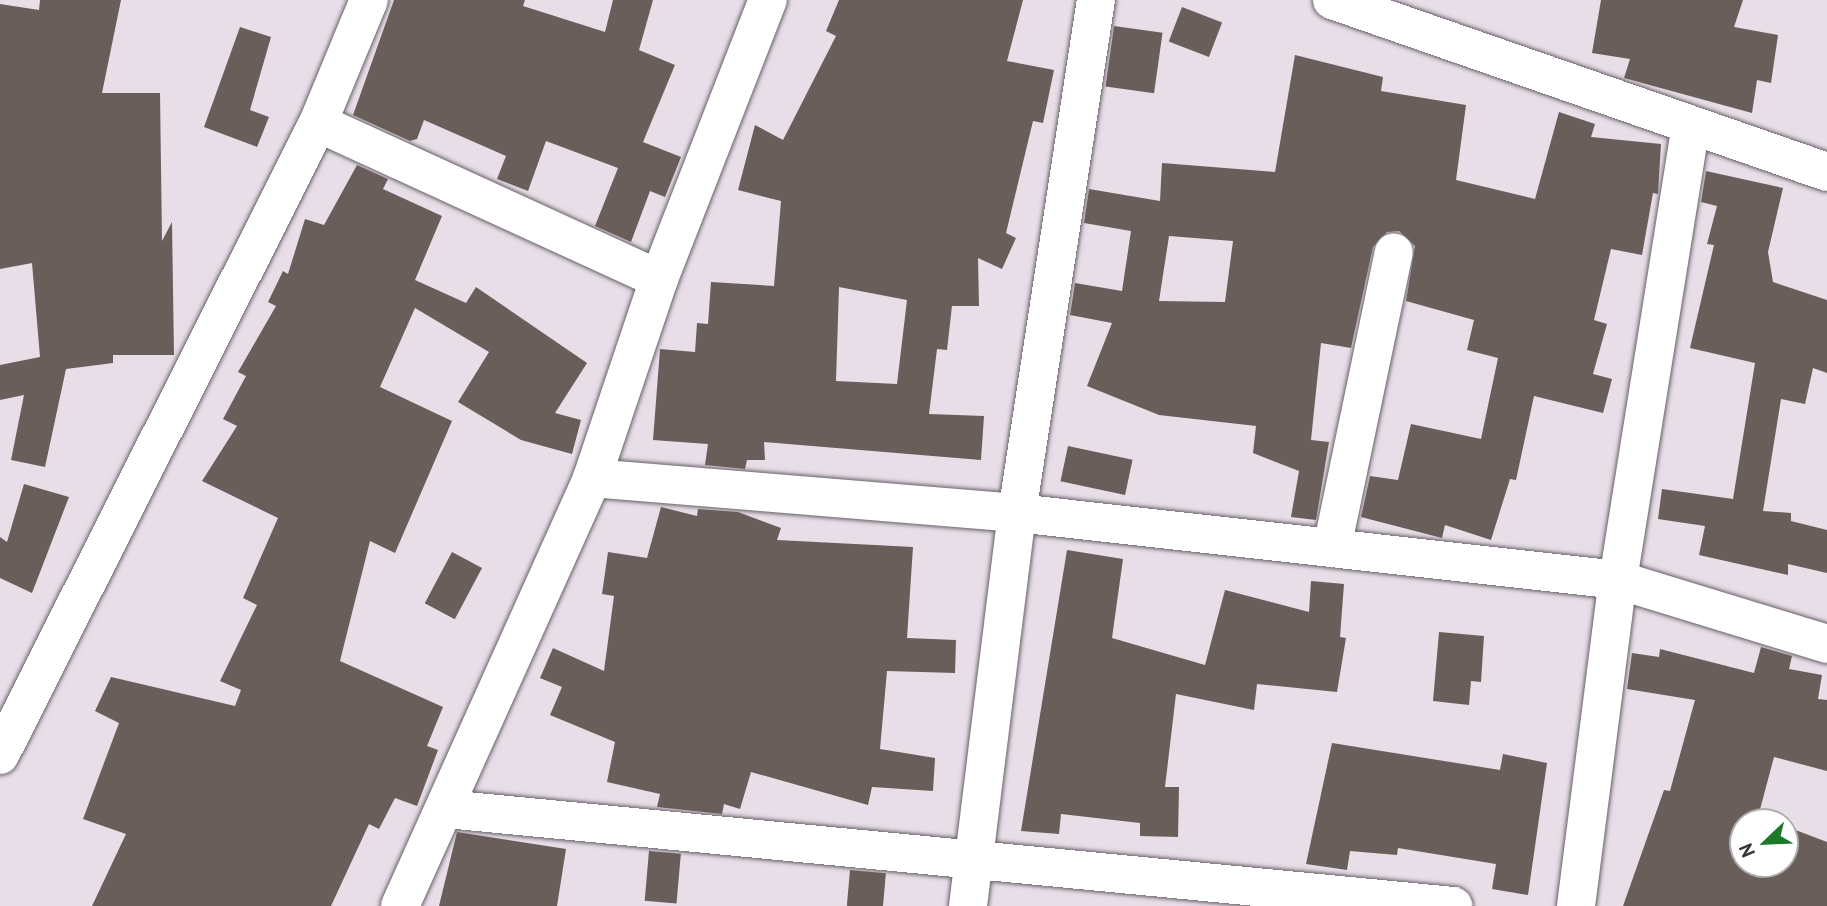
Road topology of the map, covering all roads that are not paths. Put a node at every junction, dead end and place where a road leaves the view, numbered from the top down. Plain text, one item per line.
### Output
1 (369, 0) edge
2 (768, 0) edge
3 (1096, 0) edge
4 (1332, 0) edge
5 (1412, 14) edge
6 (318, 123) junction
7 (1691, 126) junction
8 (1827, 172) edge
9 (1394, 252) dead end
10 (659, 279) junction
11 (592, 478) junction
12 (1017, 513) junction
13 (1332, 548) junction
14 (1618, 580) junction
15 (1827, 644) edge
16 (0, 755) edge
17 (446, 808) junction
18 (974, 855) junction
19 (400, 906) edge
20 (968, 906) edge
21 (1454, 906) edge
22 (1576, 906) edge

1 - 6 street
2 - 10 street
3 - 12 street
4 - 5 street
5 - 7 street
6 - 10 street
6 - 16 street
7 - 8 street
7 - 14 street
9 - 13 street
10 - 11 street
11 - 12 street
11 - 17 street
12 - 13 street
12 - 18 street
13 - 14 street
14 - 15 street
14 - 22 street
17 - 18 street
17 - 19 street
18 - 20 street
18 - 21 street

